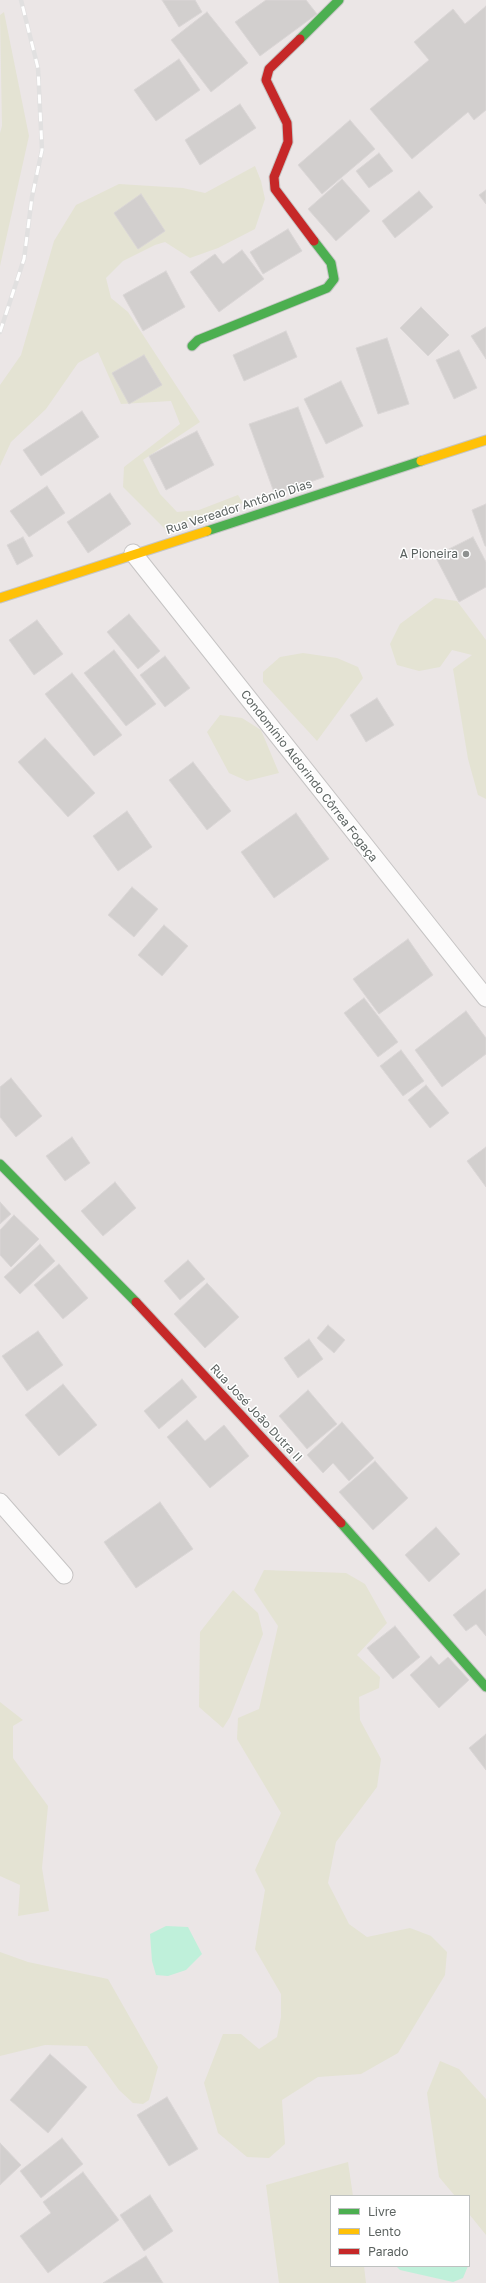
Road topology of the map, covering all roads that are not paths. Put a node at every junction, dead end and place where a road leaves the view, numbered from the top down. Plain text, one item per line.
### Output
1 (339, 0) edge
2 (192, 346) dead end
3 (486, 440) edge
4 (133, 553) junction
5 (0, 598) edge
6 (486, 998) edge
7 (0, 1164) edge
8 (0, 1502) edge
9 (64, 1575) dead end
10 (486, 1687) edge

1 - 2 street
3 - 4 street, Rua Vereador Antônio Dias
4 - 5 street, Rua Vereador Antônio Dias
4 - 6 lane, Condomínio Aldorindo Côrrea Fogaça
7 - 10 street, Rua José João Dutra II
8 - 9 lane

